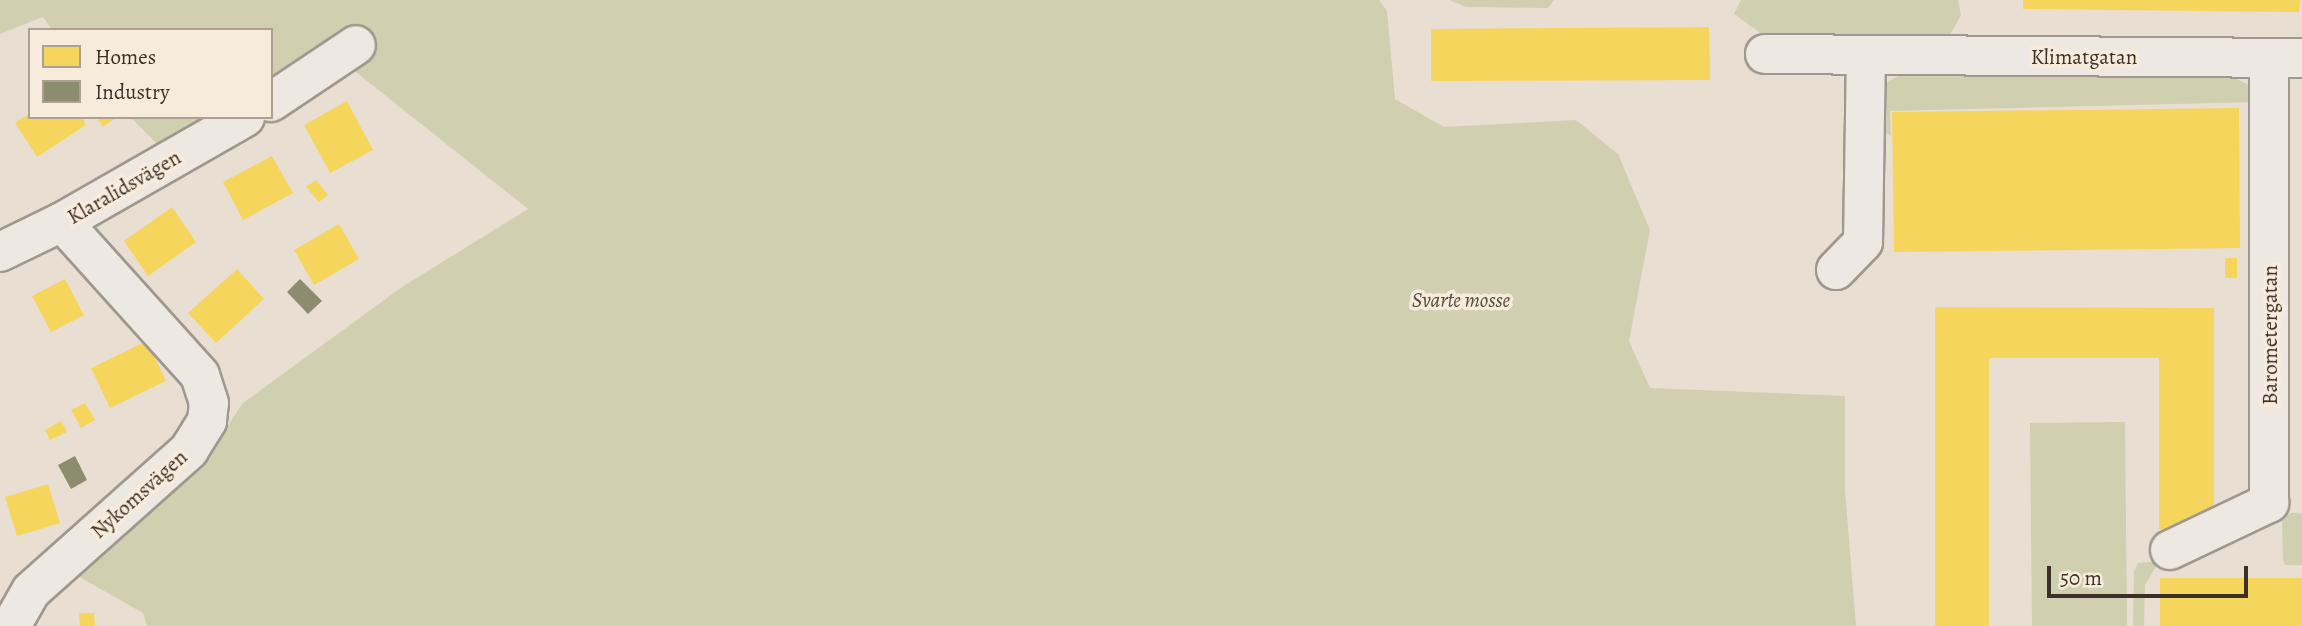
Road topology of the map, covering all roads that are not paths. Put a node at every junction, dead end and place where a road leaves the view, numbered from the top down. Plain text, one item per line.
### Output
1 (356, 45) dead end
2 (1765, 54) dead end
3 (1866, 56) junction
4 (2286, 58) edge
5 (273, 101) edge
6 (242, 119) edge
7 (62, 222) junction
8 (0, 252) edge
9 (1836, 270) dead end
10 (2170, 550) dead end
11 (11, 626) edge

1 - 5 street
2 - 3 street, Klimatgatan
3 - 4 street, Klimatgatan
3 - 9 street
4 - 10 street, Barometergatan
6 - 7 street, Klaralidsvägen
7 - 8 street, Klaralidsvägen
7 - 11 street, Nykomsvägen

